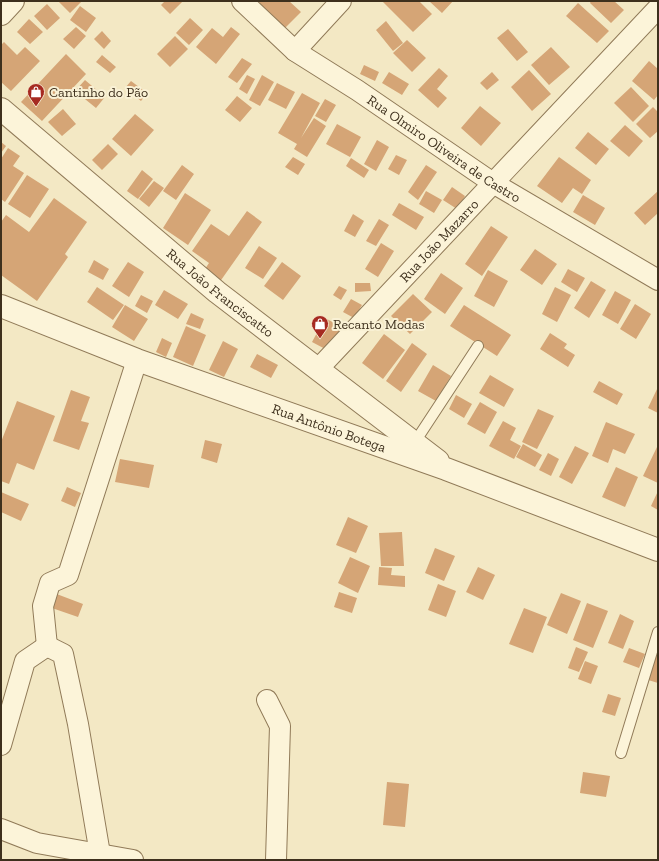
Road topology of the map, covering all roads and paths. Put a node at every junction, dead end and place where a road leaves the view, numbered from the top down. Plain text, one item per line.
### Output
1 (14, 1) edge
2 (242, 1) edge
3 (341, 1) edge
4 (658, 8) edge
5 (1, 14) edge
6 (295, 51) junction
7 (1, 109) edge
8 (493, 183) junction
9 (658, 280) edge
10 (1, 306) edge
11 (478, 346) dead end
12 (137, 360) junction
13 (319, 368) junction
14 (415, 442) junction
15 (446, 469) junction
16 (658, 550) edge
17 (658, 632) edge
18 (47, 646) junction
19 (267, 700) dead end
20 (1, 745) edge
21 (621, 753) dead end
22 (1, 829) edge
23 (100, 857) edge
24 (132, 860) edge
25 (276, 860) edge

1 - 5 street
2 - 6 street, Rua Olmiro Oliveira de Castro
3 - 6 street
4 - 8 street, Rua João Mazarro
6 - 8 street, Rua Olmiro Oliveira de Castro
7 - 13 street, Rua João Franciscatto
8 - 9 street, Rua Olmiro Oliveira de Castro
8 - 13 street, Rua João Mazarro
10 - 12 street, Rua Antônio Botega
11 - 14 lane
12 - 15 street, Rua Antônio Botega
12 - 18 street
13 - 14 street, Rua João Franciscatto
14 - 15 street, Rua João Franciscatto
15 - 16 street, Rua Antônio Botega
17 - 21 lane
18 - 20 street
18 - 23 street
19 - 25 street
22 - 23 street
23 - 24 street

